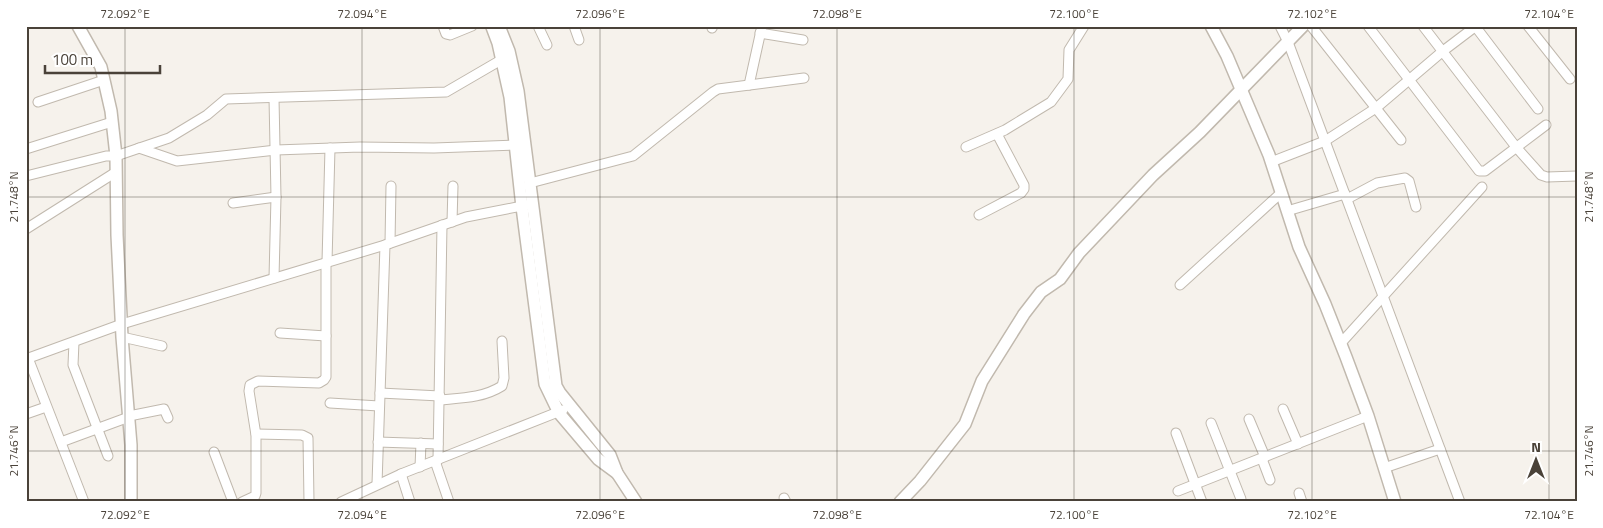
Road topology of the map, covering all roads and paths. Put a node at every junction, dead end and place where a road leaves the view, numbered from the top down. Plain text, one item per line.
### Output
1 (78, 26) edge
2 (443, 26) edge
3 (472, 26) edge
4 (492, 26) edge
5 (499, 26) edge
6 (538, 26) edge
7 (574, 26) edge
8 (1084, 26) edge
9 (1211, 26) edge
10 (1280, 26) edge
11 (1303, 26) edge
12 (1311, 26) edge
13 (1368, 26) edge
14 (1423, 26) edge
15 (1475, 26) edge
16 (1528, 26) edge
17 (761, 30) edge
18 (579, 40) dead end
19 (803, 40) dead end
20 (1288, 42) junction
21 (547, 45) dead end
22 (1443, 51) junction
23 (506, 58) junction
24 (804, 78) dead end
25 (1570, 79) dead end
26 (104, 80) junction
27 (1409, 80) junction
28 (749, 85) junction
29 (1241, 89) junction
30 (274, 98) junction
31 (38, 102) dead end
32 (1376, 108) junction
33 (1538, 109) dead end
34 (112, 122) junction
35 (1546, 125) dead end
36 (997, 134) junction
37 (1401, 140) dead end
38 (1325, 141) junction
39 (516, 145) junction
40 (1516, 147) junction
41 (139, 148) junction
42 (330, 148) junction
43 (966, 148) dead end
44 (26, 149) edge
45 (276, 150) junction
46 (116, 156) junction
47 (1271, 162) junction
48 (116, 172) junction
49 (26, 176) edge
50 (1577, 176) edge
51 (530, 183) junction
52 (391, 186) dead end
53 (453, 186) dead end
54 (1482, 187) dead end
55 (1281, 192) junction
56 (1346, 196) junction
57 (276, 197) junction
58 (233, 203) dead end
59 (527, 205) junction
60 (1416, 207) dead end
61 (1287, 212) junction
62 (979, 215) dead end
63 (452, 222) junction
64 (442, 225) junction
65 (26, 229) edge
66 (387, 244) junction
67 (327, 262) junction
68 (274, 278) junction
69 (1180, 285) dead end
70 (1383, 296) junction
71 (122, 324) junction
72 (280, 333) dead end
73 (326, 336) junction
74 (122, 337) junction
75 (502, 341) dead end
76 (74, 342) junction
77 (1341, 343) junction
78 (162, 346) dead end
79 (27, 359) edge
80 (380, 393) junction
81 (440, 398) junction
82 (330, 403) dead end
83 (380, 406) junction
84 (570, 406) junction
85 (46, 407) junction
86 (1283, 409) dead end
87 (559, 413) junction
88 (26, 414) edge
89 (1368, 416) junction
90 (129, 417) junction
91 (168, 418) dead end
92 (1249, 419) dead end
93 (1211, 423) dead end
94 (98, 429) junction
95 (1176, 433) dead end
96 (256, 434) junction
97 (61, 442) junction
98 (378, 442) junction
99 (421, 443) junction
100 (438, 444) junction
101 (1298, 444) junction
102 (1440, 449) junction
103 (214, 452) dead end
104 (108, 456) dead end
105 (1263, 458) junction
106 (436, 460) junction
107 (420, 467) junction
108 (1384, 468) junction
109 (1230, 471) junction
110 (617, 473) junction
111 (401, 474) junction
112 (1270, 480) dead end
113 (377, 484) junction
114 (1196, 484) junction
115 (1178, 491) dead end
116 (1298, 493) dead end
117 (1241, 499) dead end
118 (84, 502) edge
119 (131, 502) edge
120 (233, 502) edge
121 (242, 502) edge
122 (308, 502) edge
123 (341, 502) edge
124 (410, 502) edge
125 (449, 502) edge
126 (636, 502) edge
127 (900, 502) edge
128 (1202, 502) edge
129 (1302, 502) edge
130 (1395, 502) edge
131 (1460, 502) edge

1 - 26 street
2 - 3 street
4 - 23 street
5 - 23 street
6 - 21 street
7 - 18 street
8 - 36 street
9 - 29 street
10 - 20 street
11 - 20 street
12 - 32 street
13 - 27 street
14 - 22 street
15 - 22 street
15 - 33 street
16 - 25 street
17 - 19 street
17 - 28 street
20 - 29 street
20 - 38 street
22 - 27 street
22 - 40 street
23 - 30 street
23 - 39 street
23 - 51 street
24 - 28 street
26 - 31 street
26 - 34 street
27 - 32 street
27 - 40 street
28 - 51 street
29 - 47 street
29 - 127 street
30 - 41 street
30 - 45 street
32 - 37 street
32 - 38 street
34 - 44 street
34 - 46 street
35 - 40 street
36 - 43 street
36 - 62 street
38 - 47 street
38 - 56 street
39 - 42 street
39 - 59 street
40 - 50 street
41 - 45 street
41 - 46 street
42 - 45 street
42 - 67 street
45 - 57 street
46 - 48 street
46 - 49 street
47 - 55 street
48 - 65 street
48 - 71 street
51 - 59 street
52 - 66 street
53 - 63 street
54 - 70 street
55 - 61 street
55 - 69 street
56 - 60 street
56 - 61 street
56 - 70 street
57 - 58 street
57 - 68 street
59 - 63 street
59 - 84 street
59 - 87 street
61 - 77 street
63 - 64 street
64 - 66 street
64 - 81 street
66 - 67 street
66 - 80 street
67 - 68 street
67 - 73 street
68 - 71 street
70 - 77 street
70 - 102 street
71 - 74 street
71 - 76 street
72 - 73 street
73 - 96 street
74 - 78 street
74 - 90 street
75 - 81 street
76 - 79 street
76 - 94 street
77 - 89 street
79 - 85 street
80 - 81 street
80 - 83 street
81 - 100 street
82 - 83 street
83 - 98 street
84 - 87 street
84 - 110 street
85 - 88 street
85 - 97 street
86 - 101 street
87 - 106 street
87 - 110 street
89 - 101 street
89 - 108 street
90 - 91 street
90 - 94 street
90 - 119 street
92 - 105 street
93 - 109 street
94 - 97 street
94 - 104 street
95 - 114 street
96 - 121 street
96 - 122 street
97 - 118 street
98 - 99 street
98 - 113 street
99 - 100 street
99 - 107 street
100 - 106 street
101 - 105 street
102 - 108 street
102 - 131 street
103 - 120 street
105 - 109 street
105 - 112 street
106 - 107 street
106 - 125 street
107 - 111 street
108 - 130 street
109 - 114 street
109 - 117 street
110 - 126 street
111 - 113 street
111 - 124 street
113 - 123 street
114 - 115 street
114 - 128 street
116 - 129 street

